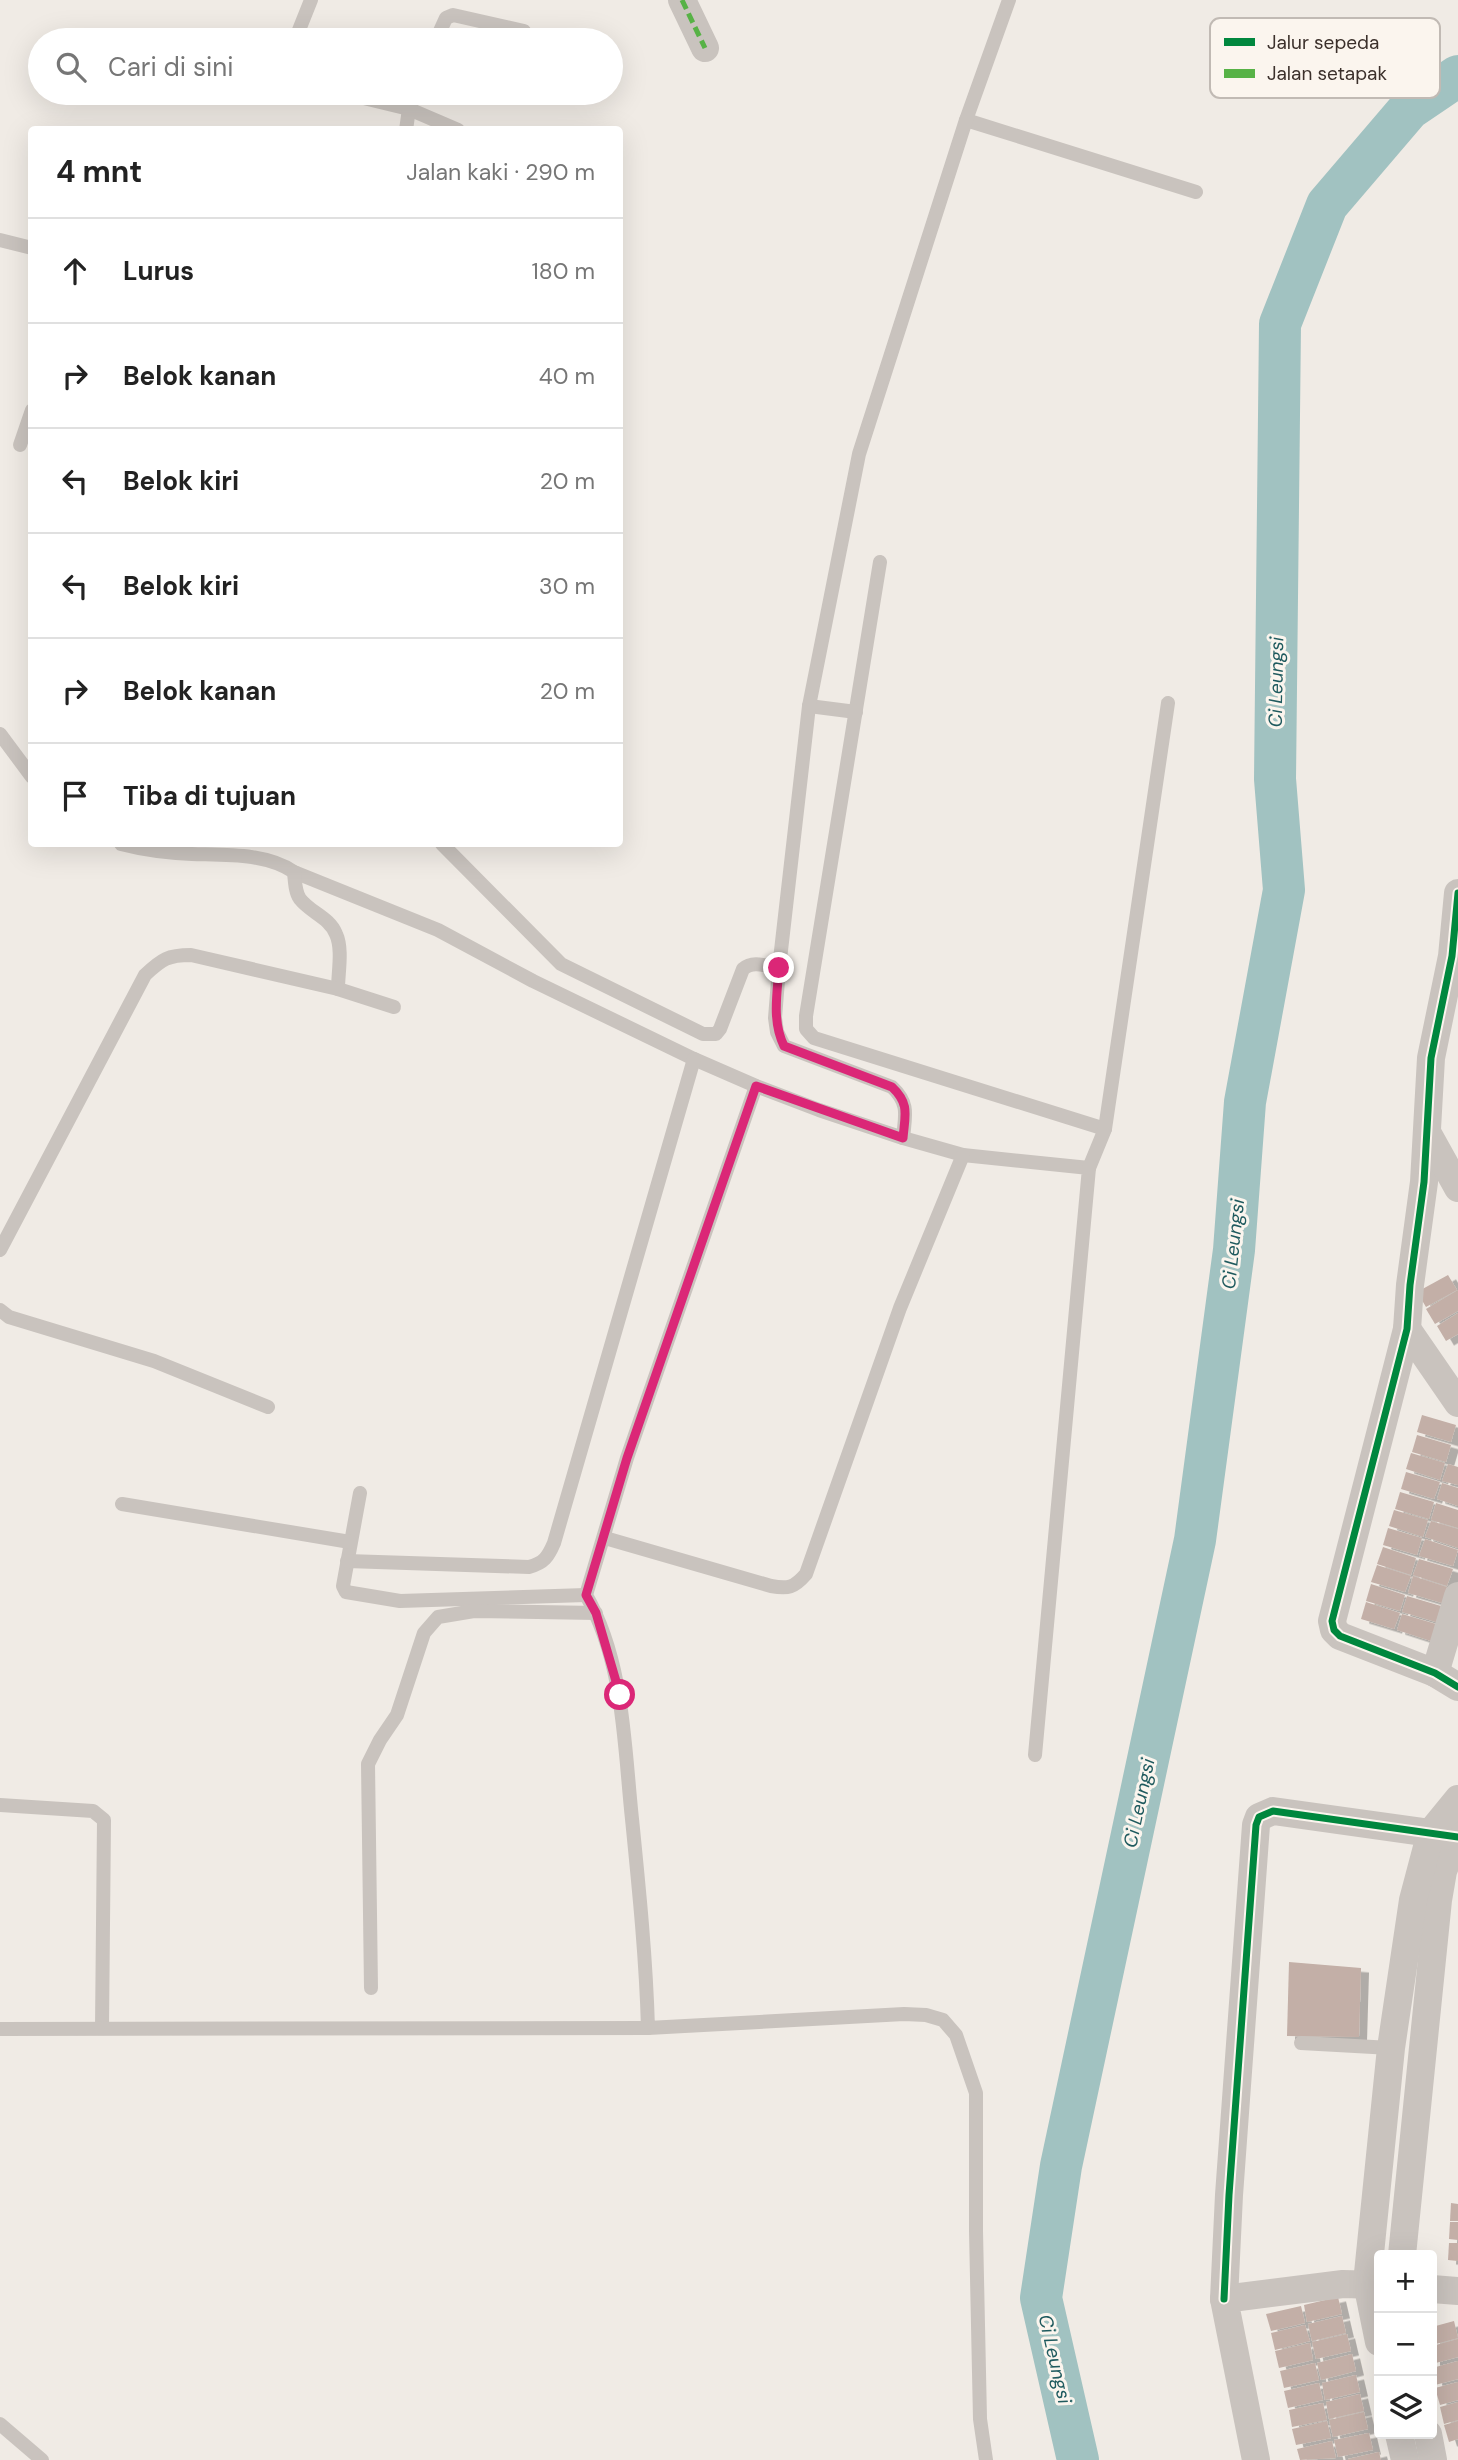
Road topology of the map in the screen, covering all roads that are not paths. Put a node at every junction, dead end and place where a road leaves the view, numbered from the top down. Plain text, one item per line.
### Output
1 (311, 0) edge
2 (682, 0) edge
3 (1009, 0) edge
4 (300, 28) edge
5 (441, 28) edge
6 (507, 28) edge
7 (705, 48) dead end
8 (392, 105) edge
9 (410, 105) edge
10 (409, 109) junction
11 (966, 120) junction
12 (407, 126) edge
13 (449, 126) edge
14 (1196, 192) dead end
15 (0, 240) edge
16 (28, 247) edge
17 (28, 422) edge
18 (20, 445) dead end
19 (880, 562) dead end
20 (1168, 703) dead end
21 (809, 706) junction
22 (856, 712) junction
23 (0, 734) edge
24 (28, 772) edge
25 (138, 847) edge
26 (445, 847) edge
27 (294, 872) junction
28 (1458, 893) edge
29 (1455, 962) edge
30 (779, 968) junction
31 (338, 989) junction
32 (394, 1007) dead end
33 (695, 1059) junction
34 (756, 1086) junction
35 (1105, 1129) junction
36 (1428, 1134) junction
37 (903, 1138) junction
38 (963, 1155) junction
39 (1090, 1168) junction
40 (1458, 1188) edge
41 (0, 1250) edge
42 (0, 1310) edge
43 (1407, 1329) junction
44 (1458, 1403) edge
45 (268, 1406) dead end
46 (360, 1493) dead end
47 (122, 1504) dead end
48 (605, 1538) junction
49 (350, 1542) junction
50 (347, 1561) junction
51 (586, 1595) junction
52 (1458, 1596) edge
53 (596, 1613) junction
54 (1447, 1680) edge
55 (1035, 1755) dead end
56 (1458, 1799) edge
57 (0, 1805) edge
58 (1450, 1835) edge
59 (371, 1988) dead end
60 (102, 2028) junction
61 (648, 2028) junction
62 (0, 2029) edge
63 (1301, 2043) dead end
64 (1391, 2048) junction
65 (1403, 2250) edge
66 (1373, 2284) edge
67 (1437, 2289) edge
68 (1458, 2291) edge
69 (1224, 2299) junction
70 (1376, 2313) edge
71 (0, 2424) edge
72 (1400, 2439) edge
73 (1429, 2439) edge
74 (42, 2460) edge
75 (986, 2460) edge
76 (1256, 2460) edge
77 (1405, 2460) edge
78 (1433, 2460) edge

1 - 4 lane
2 - 7 street
3 - 11 lane
5 - 6 lane
8 - 10 lane
9 - 10 lane
10 - 12 lane
10 - 13 lane
11 - 14 lane
11 - 21 lane
15 - 16 lane
17 - 18 lane
19 - 22 lane
20 - 35 lane
21 - 22 lane
21 - 30 lane
22 - 35 lane
23 - 24 lane
25 - 27 lane
26 - 30 lane
27 - 31 lane
27 - 33 lane
28 - 29 street
29 - 36 street
30 - 37 lane
31 - 32 lane
31 - 41 lane
33 - 34 lane
33 - 50 lane
34 - 37 lane
34 - 48 lane
35 - 39 lane
36 - 40 street
36 - 43 street
37 - 38 lane
38 - 39 lane
38 - 48 lane
39 - 55 lane
42 - 45 lane
43 - 44 street
43 - 54 street
46 - 49 lane
47 - 49 lane
48 - 51 lane
49 - 50 lane
50 - 51 lane
51 - 53 lane
52 - 54 street
53 - 59 lane
53 - 61 lane
56 - 58 street
57 - 60 lane
58 - 64 street
58 - 65 street
58 - 69 street
60 - 61 lane
60 - 62 lane
61 - 75 lane
63 - 64 lane
64 - 66 street
66 - 69 street
66 - 70 street
67 - 68 street
69 - 76 street
71 - 74 lane
72 - 77 street
73 - 78 street

